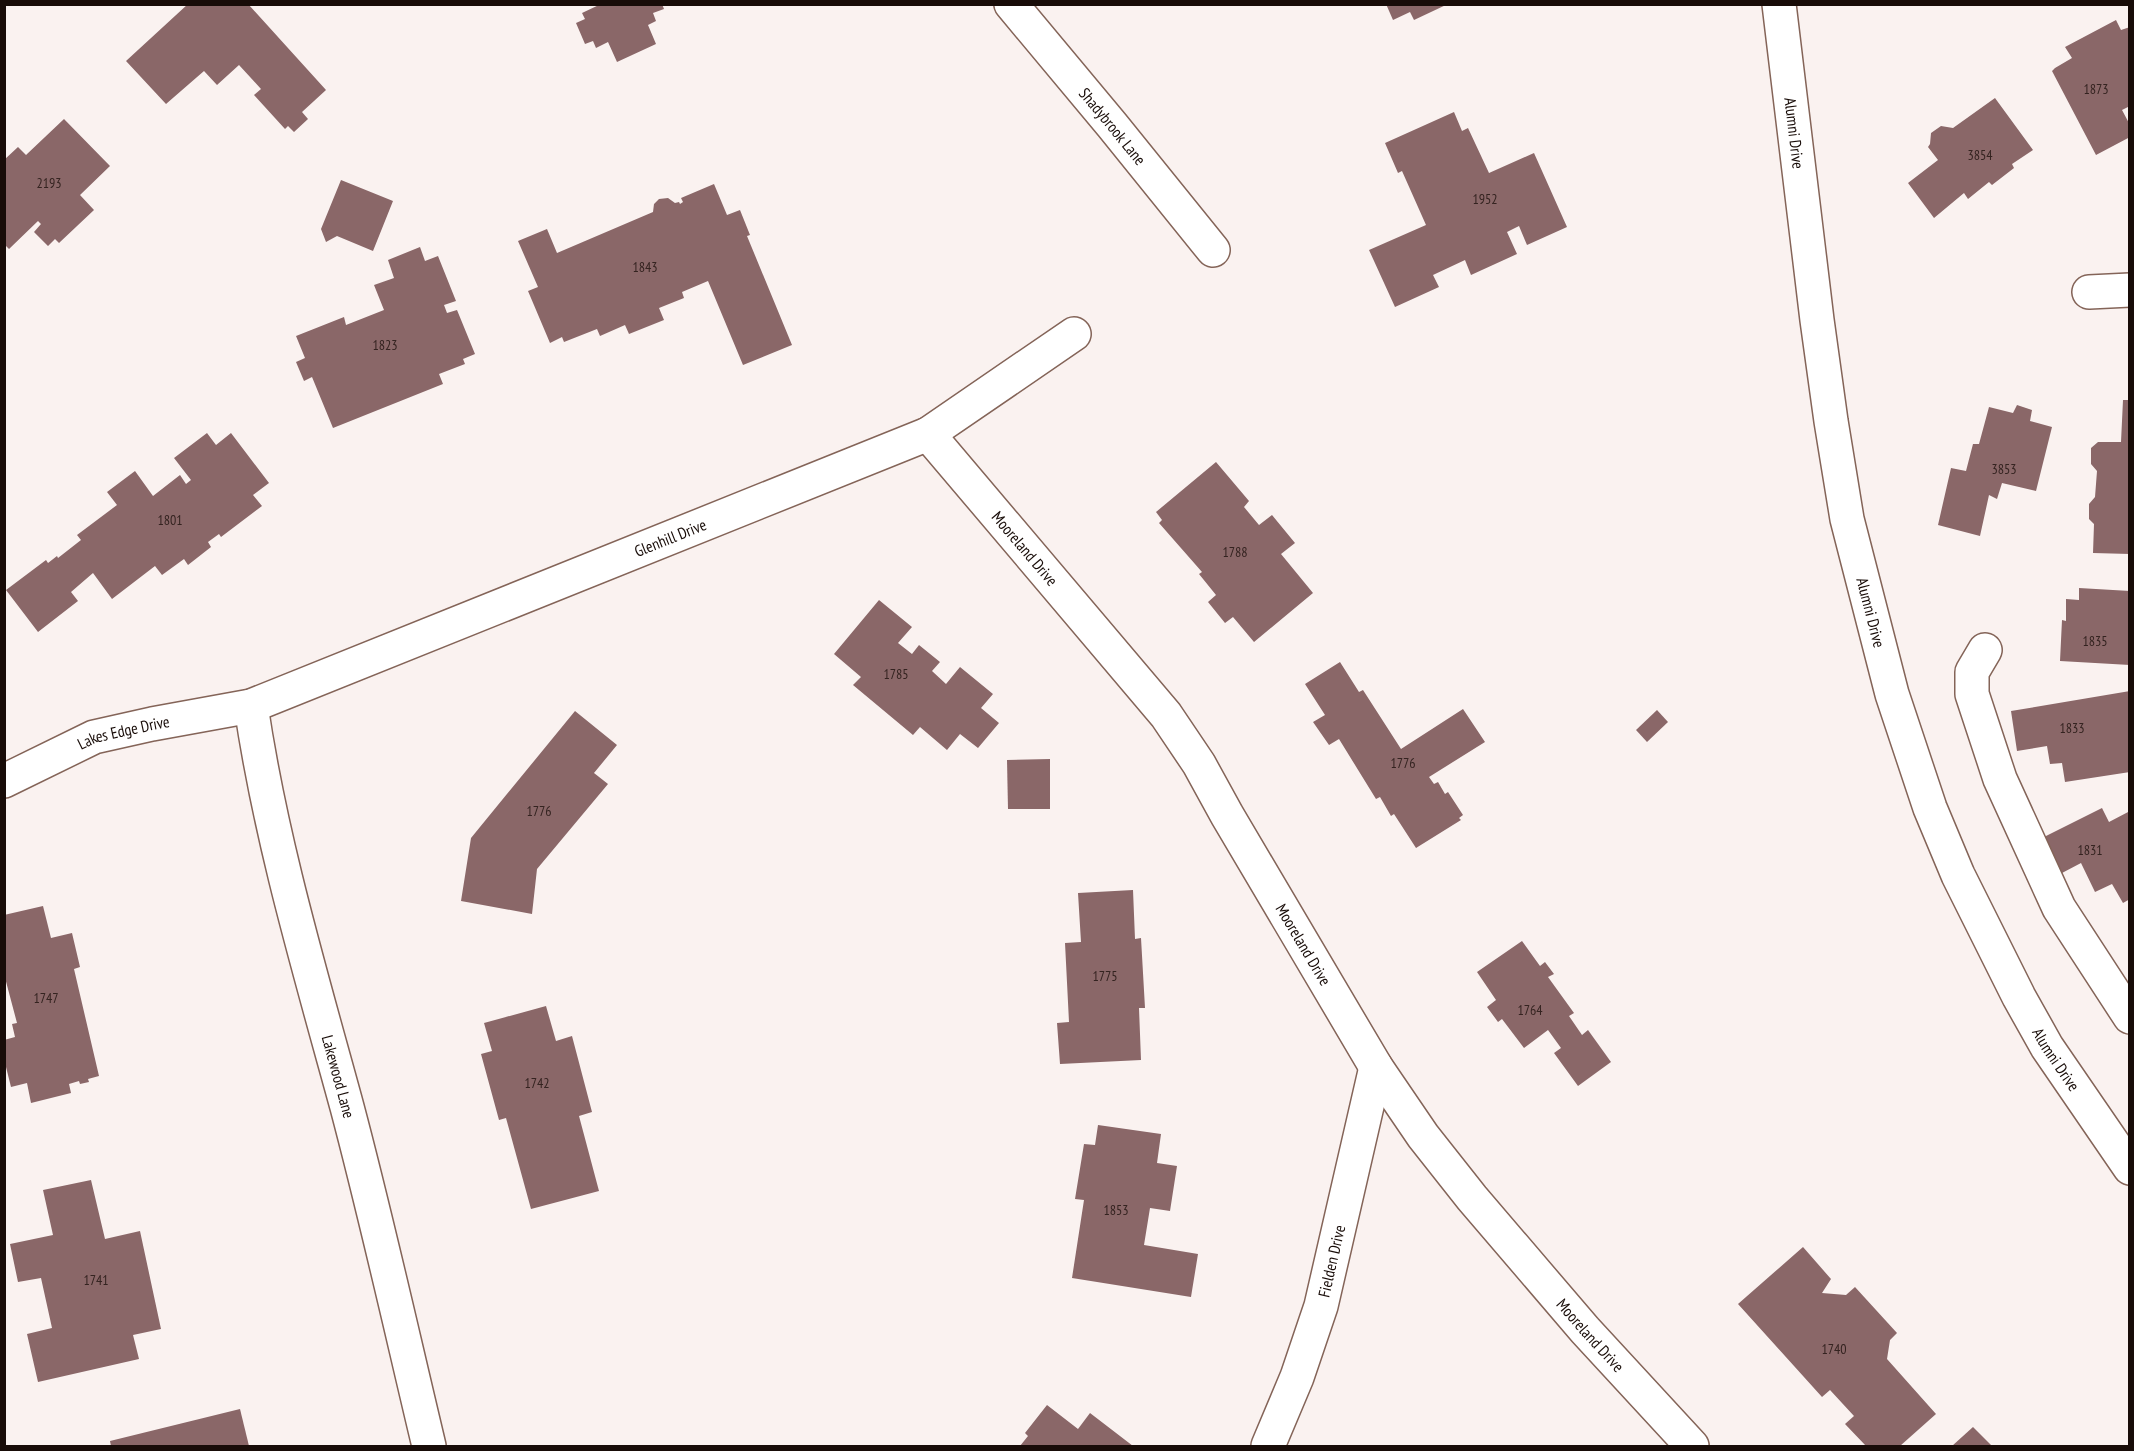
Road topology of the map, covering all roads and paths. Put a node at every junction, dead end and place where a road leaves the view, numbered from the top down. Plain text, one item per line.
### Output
1 (1011, 4) edge
2 (1779, 4) edge
3 (1213, 250) dead end
4 (2130, 290) edge
5 (2089, 292) dead end
6 (1074, 334) dead end
7 (928, 434) junction
8 (1985, 650) dead end
9 (251, 706) junction
10 (4, 781) edge
11 (2130, 1017) edge
12 (1376, 1067) junction
13 (2130, 1168) edge
14 (429, 1446) edge
15 (1268, 1446) edge
16 (1692, 1446) edge

1 - 3 street, Shadybrook Lane
2 - 13 street, Alumni Drive
4 - 5 street
6 - 7 street, Glenhill Drive
7 - 9 street, Glenhill Drive
7 - 12 street, Mooreland Drive
8 - 11 street
9 - 10 street, Lakes Edge Drive
9 - 14 street, Lakewood Lane
12 - 15 street, Fielden Drive
12 - 16 street, Mooreland Drive

